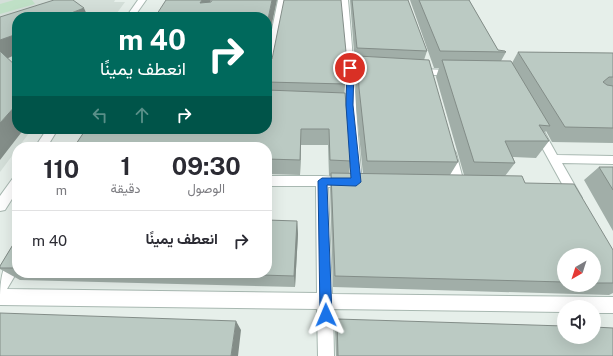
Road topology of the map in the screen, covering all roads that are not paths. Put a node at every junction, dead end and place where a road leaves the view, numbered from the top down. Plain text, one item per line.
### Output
1 (142, 0) edge
2 (282, 0) edge
3 (344, 0) edge
4 (134, 12) edge
5 (272, 40) edge
6 (406, 71) edge
7 (460, 73) edge
8 (531, 120) edge
9 (448, 146) edge
10 (554, 159) junction
11 (613, 160) edge
12 (272, 181) edge
13 (322, 181) junction
14 (356, 182) junction
15 (372, 182) edge
16 (442, 183) edge
17 (458, 183) junction
18 (474, 183) edge
19 (553, 185) edge
20 (569, 186) junction
21 (12, 188) edge
22 (580, 205) edge
23 (0, 206) edge
24 (12, 268) edge
25 (0, 288) edge
26 (0, 297) edge
27 (326, 301) junction
28 (613, 305) edge
29 (326, 356) edge

1 - 4 street
2 - 5 street
3 - 14 street
6 - 7 street
8 - 10 street
9 - 17 street
10 - 11 street
10 - 20 street
12 - 13 street
13 - 14 street
13 - 27 street
14 - 15 street
16 - 17 street
17 - 18 street
19 - 20 street
20 - 22 street
21 - 23 street
24 - 25 street
26 - 27 street
27 - 28 street
27 - 29 street

